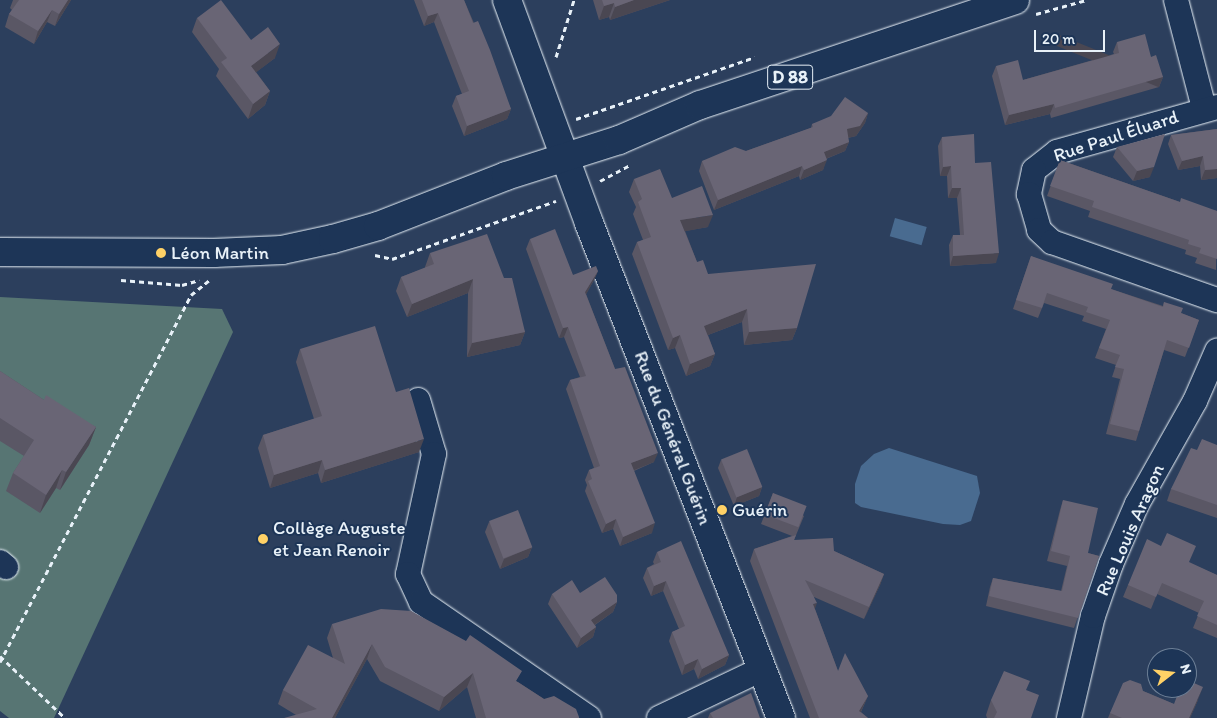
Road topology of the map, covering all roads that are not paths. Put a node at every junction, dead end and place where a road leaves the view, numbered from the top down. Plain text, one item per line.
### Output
1 (507, 0) edge
2 (1015, 0) edge
3 (1176, 0) edge
4 (1210, 108) edge
5 (566, 157) junction
6 (0, 252) edge
7 (1217, 300) edge
8 (1217, 351) edge
9 (418, 400) dead end
10 (762, 668) junction
11 (589, 718) edge
12 (659, 718) edge
13 (781, 718) edge
14 (1069, 718) edge

1 - 5 main road, Rue du Général Guérin
2 - 5 main road, D 88
3 - 4 street
4 - 7 street, Rue Paul Éluard
5 - 6 main road
5 - 10 main road, Rue du Général Guérin
8 - 14 street, Rue Louis Aragon
9 - 11 street
10 - 12 street
10 - 13 main road, Rue du Général Guérin

